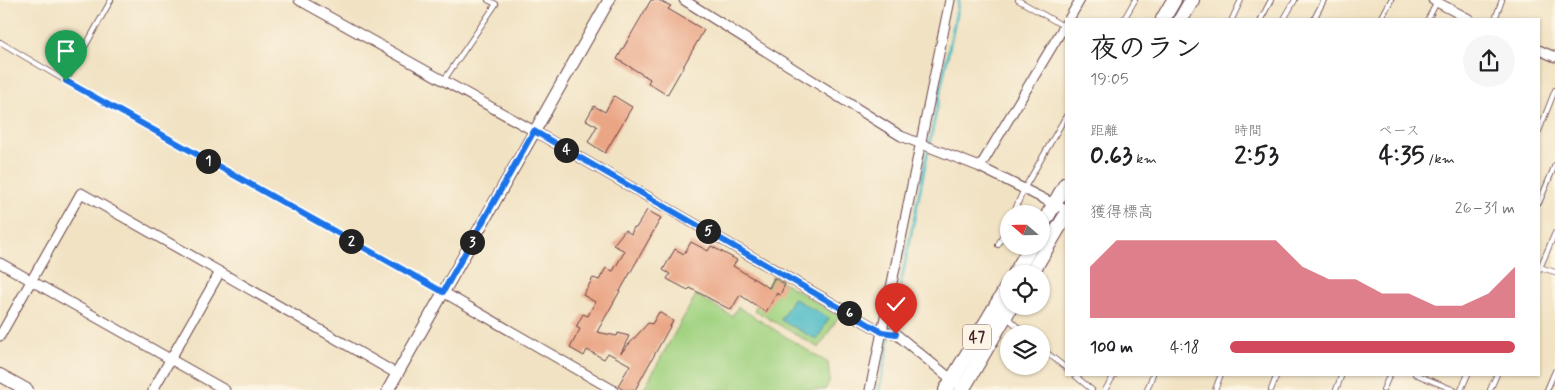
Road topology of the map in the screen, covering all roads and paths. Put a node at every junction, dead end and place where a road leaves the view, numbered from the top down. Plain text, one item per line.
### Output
1 (111, 0) edge
2 (299, 0) edge
3 (488, 0) edge
4 (609, 0) edge
5 (684, 0) edge
6 (950, 0) edge
7 (1018, 0) edge
8 (1080, 0) edge
9 (1135, 0) edge
10 (1174, 0) edge
11 (1192, 0) edge
12 (1241, 0) edge
13 (1271, 0) edge
14 (1295, 0) edge
15 (1324, 0) edge
16 (1391, 0) edge
17 (1502, 0) edge
18 (1436, 1) edge
19 (1070, 18) edge
20 (1125, 18) edge
21 (1164, 18) edge
22 (1182, 18) edge
23 (1232, 18) edge
24 (1262, 18) edge
25 (1285, 18) edge
26 (1315, 18) edge
27 (1382, 18) edge
28 (1428, 18) edge
29 (1467, 18) edge
30 (1495, 18) edge
31 (1065, 24) edge
32 (1065, 26) edge
33 (0, 42) edge
34 (1540, 50) edge
35 (1555, 57) edge
36 (66, 81) junction
37 (443, 82) junction
38 (1555, 90) edge
39 (1065, 118) edge
40 (1540, 128) edge
41 (534, 131) junction
42 (921, 145) junction
43 (1555, 165) edge
44 (980, 167) junction
45 (1065, 188) edge
46 (1024, 189) junction
47 (1540, 201) edge
48 (1017, 205) edge
49 (1060, 207) edge
50 (1065, 217) edge
51 (1050, 218) edge
52 (1555, 233) edge
53 (1000, 241) edge
54 (998, 245) dead end
55 (0, 263) edge
56 (1036, 265) edge
57 (1540, 266) edge
58 (1540, 268) edge
59 (220, 272) junction
60 (1555, 272) edge
61 (31, 280) junction
62 (443, 292) junction
63 (1000, 302) edge
64 (1005, 315) edge
65 (882, 332) junction
66 (0, 336) edge
67 (1050, 355) edge
68 (171, 358) junction
69 (1065, 367) edge
70 (1555, 371) edge
71 (0, 374) edge
72 (397, 374) junction
73 (1078, 376) edge
74 (1115, 376) edge
75 (1152, 376) edge
76 (1220, 376) edge
77 (1276, 376) edge
78 (1341, 376) edge
79 (1389, 376) edge
80 (1419, 376) edge
81 (1432, 376) edge
82 (1467, 376) edge
83 (1496, 376) edge
84 (1430, 380) junction
85 (957, 388) edge
86 (27, 390) edge
87 (153, 390) edge
88 (225, 390) edge
89 (388, 390) edge
90 (612, 390) edge
91 (870, 390) edge
92 (1092, 390) edge
93 (1106, 390) edge
94 (1147, 390) edge
95 (1215, 390) edge
96 (1271, 390) edge
97 (1336, 390) edge
98 (1383, 390) edge
99 (1454, 390) edge
100 (1461, 390) edge
101 (1490, 390) edge
102 (1547, 390) edge

1 - 36 lane
2 - 37 street
3 - 37 lane
4 - 41 street
5 - 42 street
6 - 42 street
7 - 31 lane
8 - 19 street
9 - 20 lane
10 - 21 main road
11 - 22 main road
12 - 23 lane
13 - 24 lane
14 - 25 lane
15 - 26 lane
16 - 27 lane
17 - 30 lane
18 - 28 lane
18 - 29 street
32 - 44 street
33 - 36 lane
34 - 35 street
36 - 62 lane
37 - 41 street
38 - 40 lane
39 - 46 lane
41 - 62 street
41 - 65 street
42 - 44 street
42 - 65 street
43 - 47 lane
44 - 46 street
45 - 49 main road
46 - 48 lane
46 - 49 street
49 - 51 main road
50 - 56 main road
52 - 57 lane
53 - 54 lane
55 - 61 street
58 - 60 lane
59 - 61 street
59 - 68 street
59 - 72 street
61 - 66 street
61 - 68 street
62 - 72 street
62 - 90 street
63 - 85 main road, 47
64 - 85 main road, 47
65 - 85 street
65 - 91 street
67 - 69 lane
68 - 87 street
68 - 88 street
70 - 102 lane
71 - 86 main road
72 - 89 street
73 - 92 lane
74 - 93 lane
75 - 94 lane
76 - 95 lane
77 - 96 lane
78 - 97 lane
79 - 98 lane
80 - 84 lane
81 - 84 lane
82 - 100 lane
83 - 101 lane
84 - 99 lane

